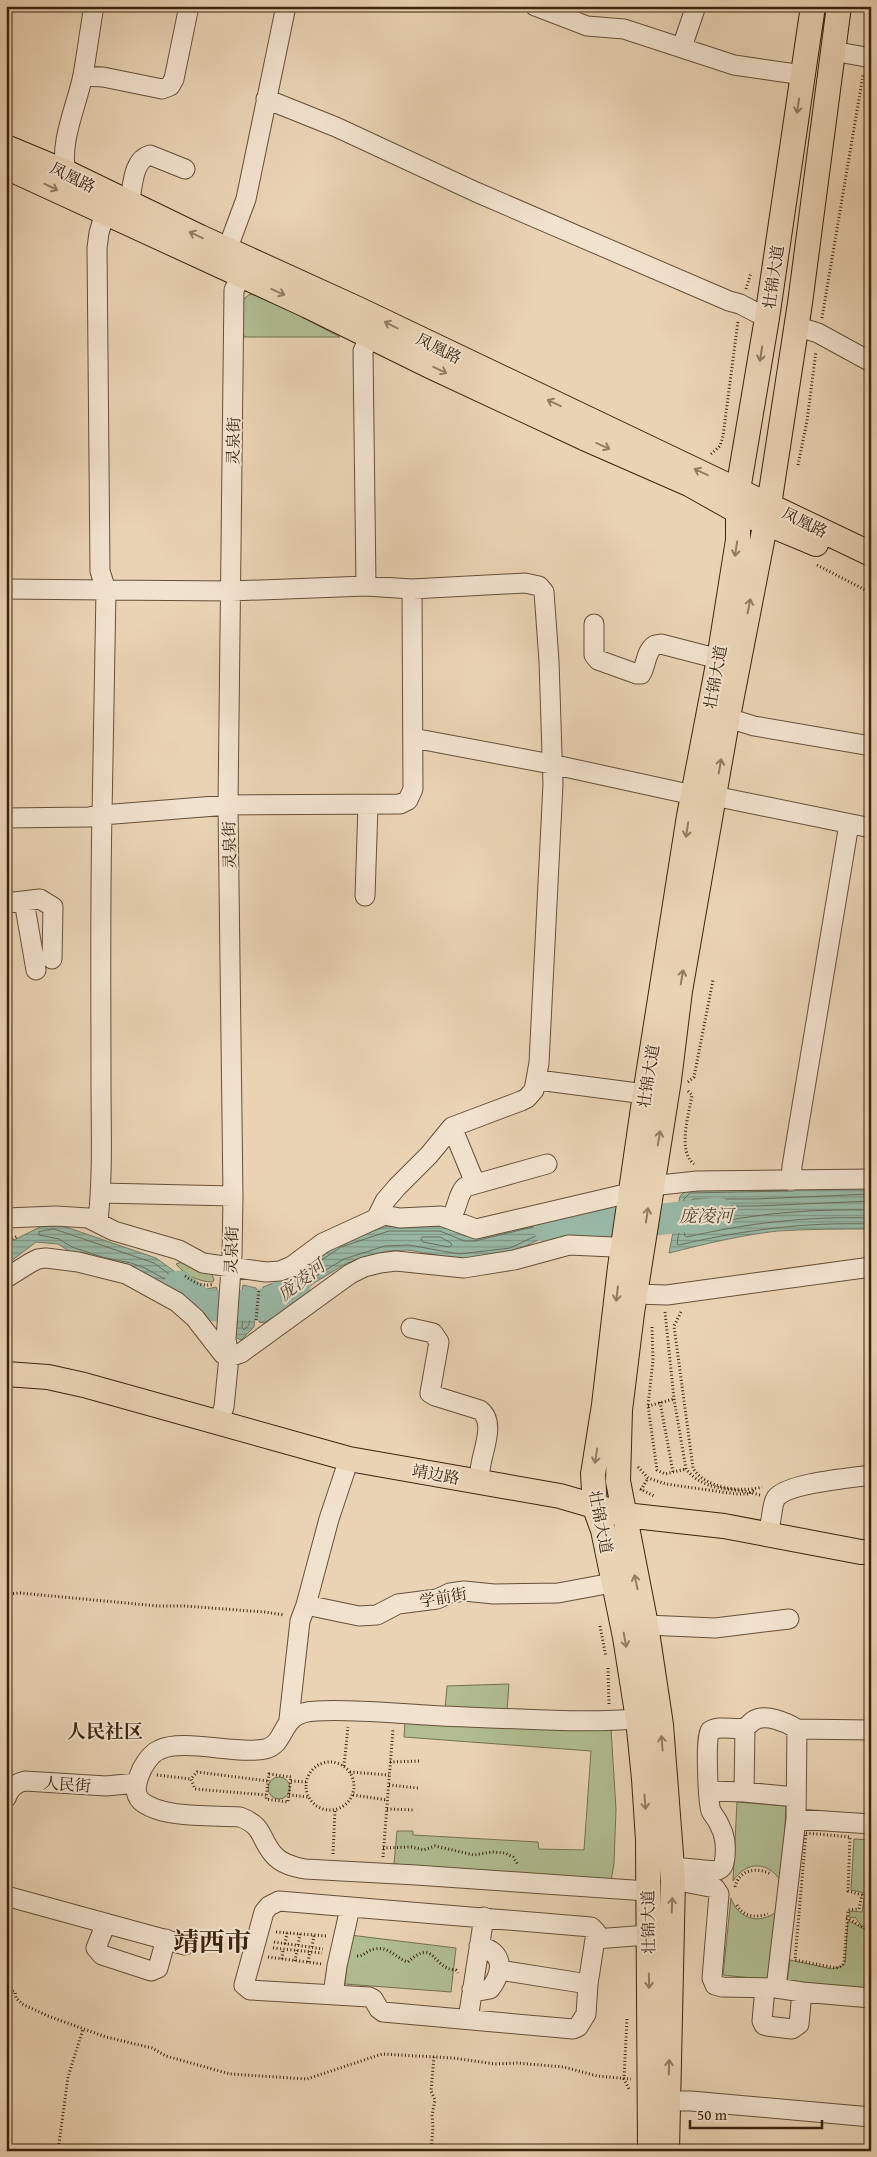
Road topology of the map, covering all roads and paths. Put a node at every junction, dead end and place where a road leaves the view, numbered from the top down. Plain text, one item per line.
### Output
1 (94, 6) edge
2 (189, 6) edge
3 (286, 6) edge
4 (535, 6) edge
5 (696, 6) edge
6 (813, 6) edge
7 (839, 6) edge
8 (682, 47) junction
9 (833, 51) junction
10 (868, 57) edge
11 (803, 75) junction
12 (83, 76) junction
13 (266, 99) junction
14 (6, 147) edge
15 (6, 167) edge
16 (185, 169) dead end
17 (66, 172) junction
18 (129, 204) junction
19 (105, 212) junction
20 (227, 250) junction
21 (240, 276) junction
22 (740, 304) junction
23 (767, 318) junction
24 (807, 330) junction
25 (370, 337) junction
26 (871, 362) edge
27 (708, 456) dead end
28 (797, 468) dead end
29 (738, 501) junction
30 (767, 514) junction
31 (871, 554) edge
32 (814, 563) dead end
33 (871, 570) edge
34 (366, 586) junction
35 (6, 589) edge
36 (412, 589) junction
37 (106, 590) junction
38 (231, 591) junction
39 (871, 593) edge
40 (594, 624) dead end
41 (719, 659) junction
42 (728, 718) junction
43 (413, 738) junction
44 (871, 746) edge
45 (551, 764) junction
46 (704, 796) junction
47 (228, 805) junction
48 (368, 806) junction
49 (102, 814) junction
50 (6, 818) edge
51 (849, 824) junction
52 (871, 828) edge
53 (365, 896) dead end
54 (15, 902) edge
55 (52, 960) dead end
56 (36, 970) dead end
57 (713, 980) dead end
58 (538, 1080) junction
59 (661, 1087) junction
60 (452, 1127) junction
61 (547, 1164) dead end
62 (700, 1165) dead end
63 (871, 1180) edge
64 (791, 1181) junction
65 (474, 1183) junction
66 (635, 1188) junction
67 (101, 1193) junction
68 (233, 1196) junction
69 (376, 1216) junction
70 (6, 1218) edge
71 (450, 1219) junction
72 (98, 1221) junction
73 (626, 1245) junction
74 (871, 1258) edge
75 (871, 1267) edge
76 (231, 1273) junction
77 (6, 1278) edge
78 (259, 1290) dead end
79 (636, 1291) junction
80 (666, 1305) junction
81 (658, 1313) dead end
82 (256, 1321) dead end
83 (652, 1322) dead end
84 (411, 1328) dead end
85 (227, 1348) junction
86 (6, 1368) edge
87 (6, 1374) edge
88 (674, 1399) junction
89 (660, 1402) junction
90 (648, 1406) junction
91 (221, 1415) junction
92 (349, 1459) junction
93 (635, 1461) dead end
94 (686, 1469) junction
95 (480, 1471) junction
96 (672, 1472) junction
97 (871, 1475) edge
98 (648, 1478) junction
99 (756, 1489) junction
100 (752, 1493) junction
101 (769, 1493) junction
102 (631, 1498) junction
103 (660, 1498) dead end
104 (595, 1499) junction
105 (770, 1524) junction
106 (871, 1540) edge
107 (871, 1552) edge
108 (612, 1583) junction
109 (6, 1594) edge
110 (303, 1613) junction
111 (789, 1619) dead end
112 (599, 1620) dead end
113 (646, 1625) junction
114 (350, 1712) junction
115 (394, 1712) junction
116 (638, 1719) junction
117 (289, 1720) junction
118 (614, 1721) junction
119 (745, 1728) junction
120 (797, 1729) junction
121 (871, 1730) edge
122 (421, 1761) dead end
123 (390, 1762) junction
124 (344, 1766) junction
125 (350, 1772) junction
126 (389, 1775) junction
127 (138, 1779) junction
128 (191, 1780) junction
129 (268, 1781) junction
130 (291, 1781) junction
131 (306, 1782) junction
132 (388, 1786) junction
133 (418, 1788) dead end
134 (710, 1791) junction
135 (744, 1792) junction
136 (266, 1795) junction
137 (289, 1795) junction
138 (353, 1795) junction
139 (309, 1797) junction
140 (796, 1797) junction
141 (6, 1798) edge
142 (388, 1800) junction
143 (335, 1809) junction
144 (387, 1809) junction
145 (415, 1810) dead end
146 (796, 1819) junction
147 (871, 1824) edge
148 (384, 1848) junction
149 (331, 1870) junction
150 (381, 1873) junction
151 (673, 1873) junction
152 (522, 1883) junction
153 (734, 1890) dead end
154 (647, 1891) junction
155 (6, 1896) edge
156 (794, 1898) junction
157 (736, 1903) dead end
158 (350, 1908) junction
159 (484, 1918) junction
160 (846, 1918) junction
161 (106, 1923) junction
162 (871, 1929) edge
163 (287, 1933) junction
164 (300, 1934) junction
165 (314, 1935) junction
166 (648, 1935) junction
167 (595, 1938) junction
168 (166, 1939) junction
169 (255, 1943) junction
170 (285, 1944) junction
171 (185, 1945) dead end
172 (298, 1945) junction
173 (479, 1946) junction
174 (312, 1947) junction
175 (283, 1949) junction
176 (297, 1950) junction
177 (310, 1951) junction
178 (333, 1952) junction
179 (282, 1959) junction
180 (295, 1961) junction
181 (308, 1962) junction
182 (499, 1970) junction
183 (458, 1973) dead end
184 (588, 1984) junction
185 (770, 1988) junction
186 (6, 1989) edge
187 (472, 1989) junction
188 (802, 1992) junction
189 (333, 1995) junction
190 (871, 1998) edge
191 (468, 2019) junction
192 (83, 2029) junction
193 (434, 2057) junction
194 (650, 2075) junction
195 (668, 2101) junction
196 (871, 2117) edge
197 (58, 2151) edge
198 (431, 2151) edge
199 (650, 2151) edge
200 (667, 2151) edge

1 - 12 street
2 - 12 street
3 - 13 street
4 - 8 street
5 - 8 street
6 - 11 main road, 壮锦大道
7 - 9 main road, 壮锦大道
8 - 11 street
9 - 10 street
9 - 24 main road, 壮锦大道
10 - 24 path
11 -> 23 main road, 壮锦大道
12 - 17 street
13 - 20 street
13 - 22 street
14 - 17 main road, 凤凰路
15 -> 19 main road, 凤凰路
16 - 18 street
17 - 18 main road, 凤凰路
20 -> 18 main road, 凤凰路
19 - 21 main road, 凤凰路
19 - 37 street
29 -> 20 main road, 凤凰路
21 -> 25 main road, 凤凰路
21 - 38 street, 灵泉街
22 - 23 street
22 - 27 path
23 -> 29 main road, 壮锦大道
24 - 26 street
24 - 28 path
24 - 30 main road, 壮锦大道
25 -> 29 main road, 凤凰路
25 - 34 street
29 - 30 main road, 凤凰路
29 -> 41 main road, 壮锦大道
30 - 31 main road, 凤凰路
30 - 33 main road, 凤凰路
42 -> 30 main road, 壮锦大道
32 - 39 path
34 - 36 street
34 - 38 street
35 - 37 street
36 - 43 street
36 - 45 street
37 - 38 street
37 - 49 street
38 - 47 street, 灵泉街
40 - 41 street
41 - 46 main road, 壮锦大道
42 - 44 street
46 -> 42 main road, 壮锦大道
43 - 45 street
43 - 48 street
45 - 46 street
45 - 58 street
46 - 51 street
46 - 59 main road, 壮锦大道
47 - 48 street
47 - 49 street
47 - 68 street, 灵泉街
48 - 53 street
49 - 50 street
49 - 67 street
51 - 52 street
51 - 64 street
54 - 55 street
54 - 56 street
57 - 59 path
58 - 59 street
58 - 60 street
59 - 62 path
59 - 66 main road, 壮锦大道
60 - 65 street
60 - 69 street
61 - 65 street
63 - 64 street
64 - 66 street
65 - 71 street
66 - 71 street
66 - 73 main road, 壮锦大道
67 - 68 street
67 - 72 street
68 - 76 street, 灵泉街
69 - 71 street
69 - 76 street
70 - 72 street
72 - 76 street
73 - 79 main road, 壮锦大道
73 - 85 street
73 -> 104 main road, 壮锦大道
74 - 79 street
75 - 80 street
76 - 85 street, 灵泉街
77 - 85 street
78 - 82 path
79 - 80 street
79 - 102 main road, 壮锦大道
80 - 81 path
80 - 88 path
80 - 99 path
83 - 90 path
84 - 95 street
85 - 91 street, 灵泉街
86 - 91 main road, 靖边路
87 - 92 main road, 靖边路
88 - 89 path
88 - 94 path
89 - 90 path
89 - 96 path
90 - 96 path
91 - 95 main road, 靖边路
92 - 104 main road, 靖边路
92 - 110 street
93 - 98 path
94 - 96 path
94 - 100 path
95 - 104 main road, 靖边路
97 - 101 street
98 - 100 path
98 - 102 path
99 - 100 path
99 - 101 path
100 - 101 path
101 - 105 street
102 - 103 path
102 - 104 main road, 靖边路
102 - 105 main road, 靖边路
102 - 107 main road, 靖边路
113 -> 102 main road, 壮锦大道
104 - 108 main road, 壮锦大道
105 - 106 main road, 靖边路
108 - 110 street, 学前街
108 -> 116 main road, 壮锦大道
109 - 110 path
110 - 117 street
111 - 113 street
112 - 118 path
151 -> 113 main road, 壮锦大道
114 - 115 street
114 - 117 street
114 - 124 path
115 - 118 street
115 - 123 path
116 - 118 street
116 -> 154 main road, 壮锦大道
117 - 127 street
119 - 120 street
119 - 134 street
119 - 135 street
120 - 121 street
120 - 140 street
122 - 123 path
123 - 126 path
124 - 125 path
124 - 131 path
125 - 126 path
125 - 138 path
126 - 132 path
127 - 128 path
127 - 141 street, 人民街
127 - 149 street
128 - 129 path
128 - 136 path
129 - 130 path
129 - 136 path
130 - 131 path
130 - 137 path
131 - 139 path
132 - 133 path
132 - 142 path
134 - 135 street
134 - 151 street
135 - 140 street
136 - 137 path
137 - 139 path
138 - 142 path
138 - 143 path
139 - 143 path
140 - 146 street
142 - 144 path
143 - 149 path
144 - 145 path
144 - 148 path
146 - 147 street
146 - 156 street
148 - 150 path
148 - 152 path
149 - 150 street
150 - 152 street
151 - 185 street
195 -> 151 main road, 壮锦大道
152 - 154 street
153 - 156 path
154 - 166 main road, 壮锦大道
155 - 161 street
156 - 157 path
156 - 160 path
156 - 160 path
156 - 185 street
158 - 159 street
158 - 169 street
158 - 178 street
159 - 167 street
159 - 173 street
160 - 162 path
161 - 168 street
161 - 168 street
163 - 164 path
163 - 169 path
163 - 170 path
164 - 165 path
164 - 172 path
165 - 174 path
165 - 178 path
166 - 167 street
166 -> 194 main road, 壮锦大道
167 - 184 street
168 - 171 street
169 - 170 path
169 - 175 path
169 - 179 path
169 - 189 street
170 - 172 path
172 - 174 path
173 - 182 street
173 - 187 street
174 - 178 path
175 - 176 path
175 - 179 path
176 - 177 path
176 - 180 path
177 - 178 path
177 - 181 path
178 - 181 path
178 - 183 path
178 - 189 street
179 - 180 path
180 - 181 path
182 - 184 street
182 - 187 street
184 - 191 street
185 - 188 street
185 - 188 street
186 - 192 path
187 - 191 street
188 - 190 street
189 - 191 street
192 - 193 path
192 - 197 path
193 - 194 path
193 - 198 path
194 - 199 main road, 壮锦大道
195 - 196 street
195 - 200 main road, 壮锦大道

